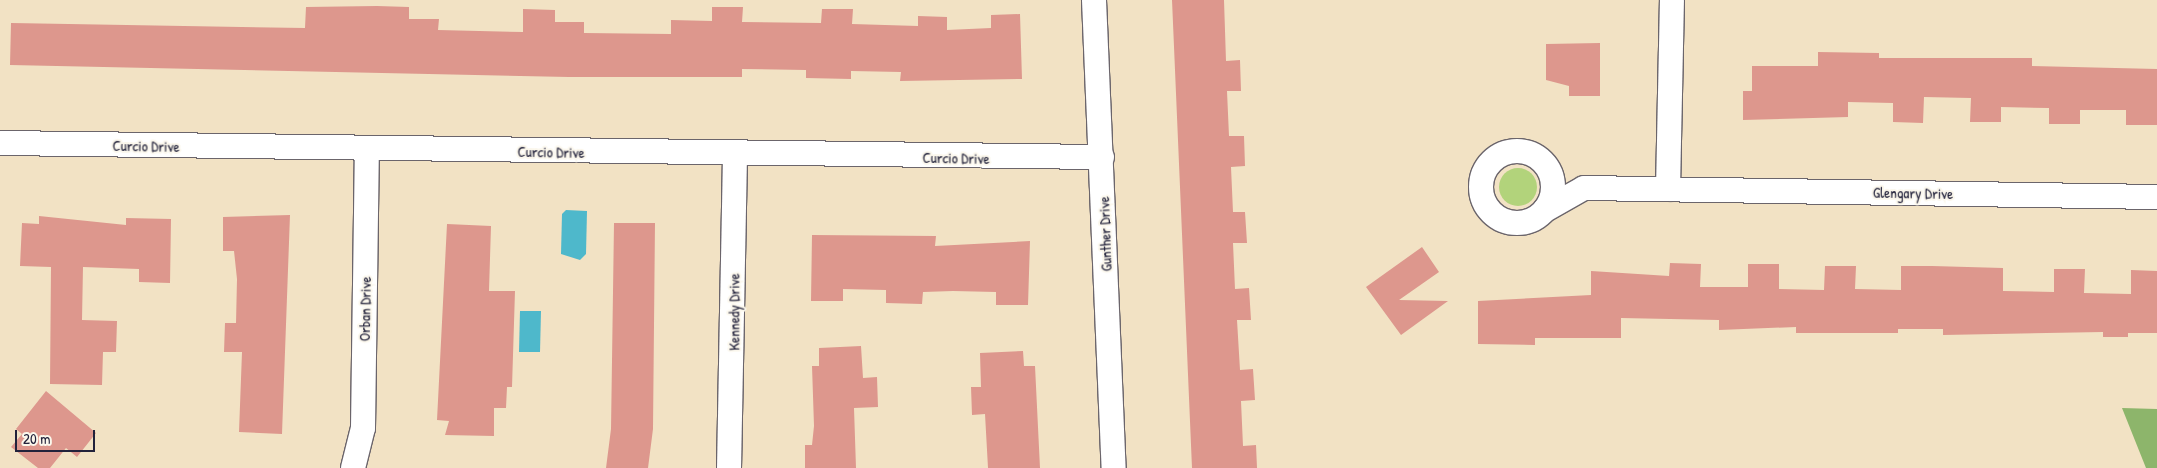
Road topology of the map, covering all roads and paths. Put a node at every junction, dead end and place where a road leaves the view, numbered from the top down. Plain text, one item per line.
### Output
1 (1094, 0) edge
2 (1672, 0) edge
3 (0, 143) edge
4 (367, 149) junction
5 (735, 155) junction
6 (1102, 157) junction
7 (1547, 166) junction
8 (1584, 188) junction
9 (1668, 190) junction
10 (2157, 197) edge
11 (1545, 210) junction
12 (353, 468) edge
13 (729, 468) edge
14 (1114, 468) edge

1 - 6 street, Gunther Drive
2 - 9 street
3 - 4 street, Curcio Drive
4 - 5 street, Curcio Drive
4 - 12 street, Orban Drive
5 - 6 street, Curcio Drive
5 - 13 street, Kennedy Drive
6 - 14 street, Gunther Drive
7 - 8 street, Glengary Drive
7 - 11 street
7 - 11 street, Glengary Drive
8 - 9 street, Glengary Drive
8 - 11 street, Glengary Drive
9 - 10 street, Glengary Drive

